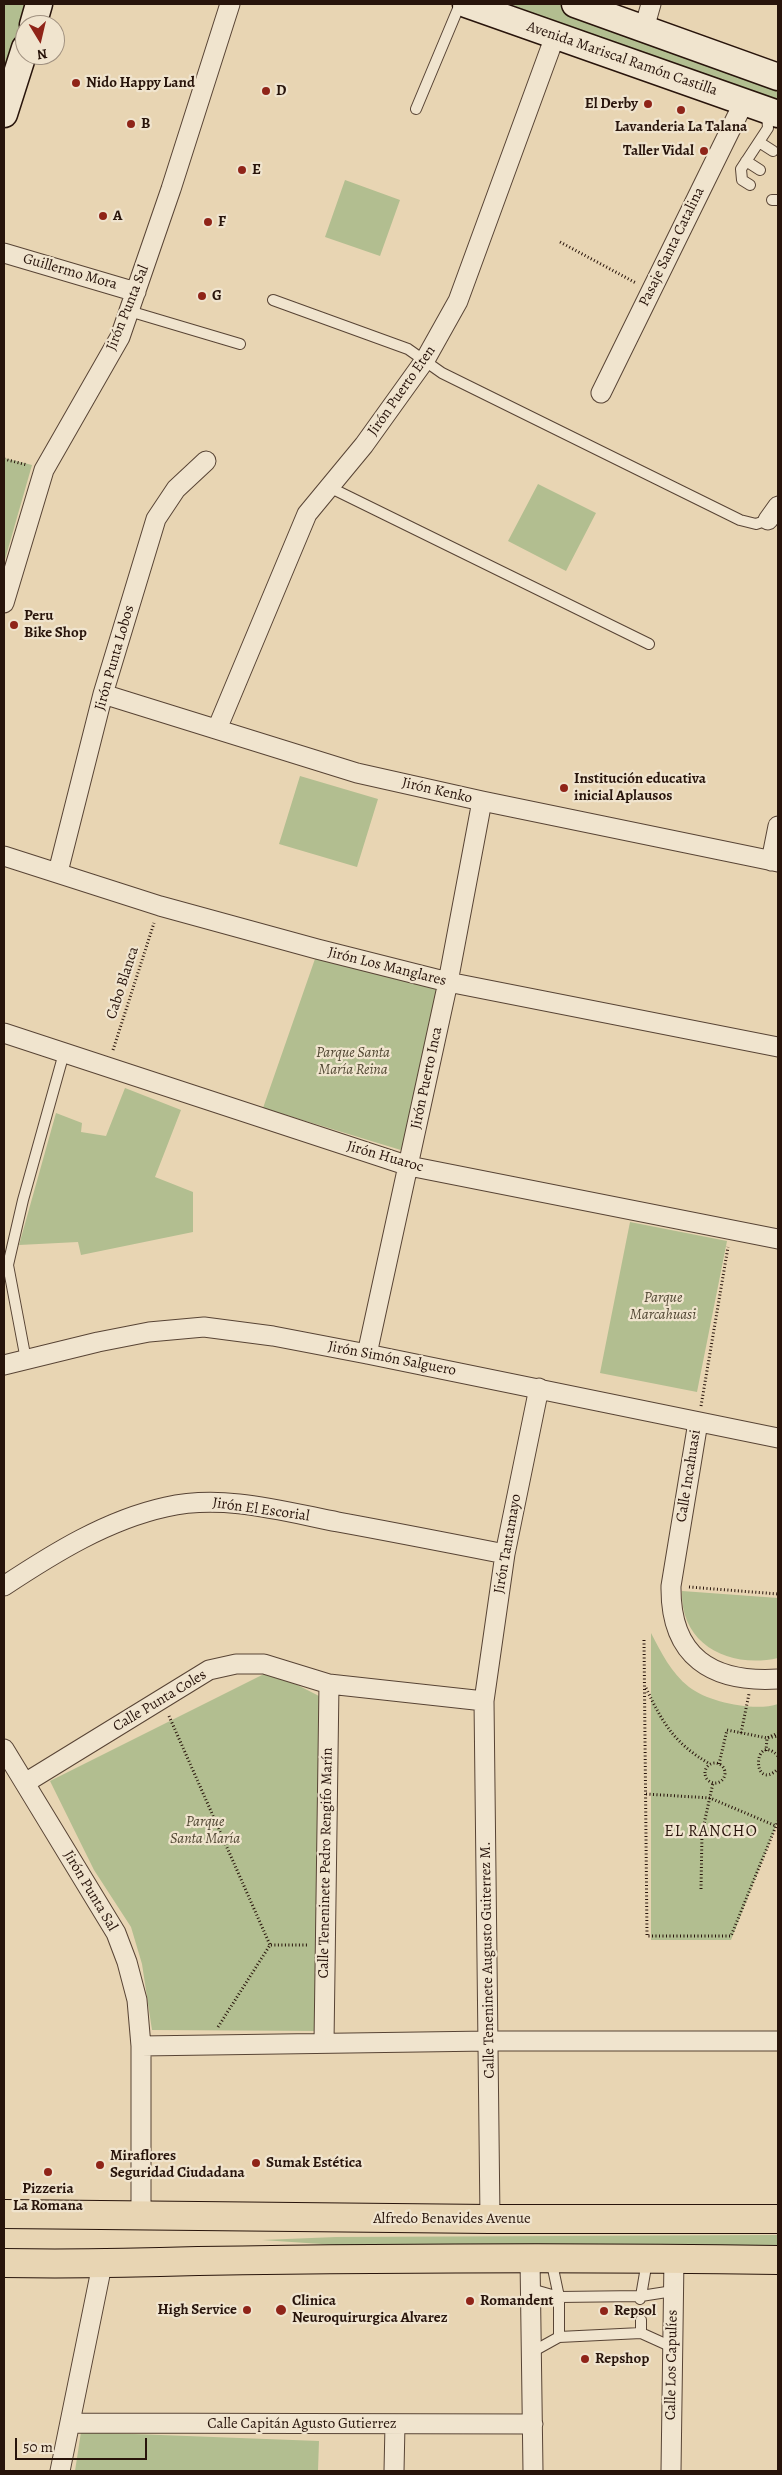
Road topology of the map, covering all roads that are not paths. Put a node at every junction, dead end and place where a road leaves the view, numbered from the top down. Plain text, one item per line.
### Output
1 (230, 4) edge
2 (460, 4) edge
3 (466, 4) edge
4 (576, 4) edge
5 (651, 4) edge
6 (492, 8) edge
7 (644, 28) junction
8 (554, 36) junction
9 (20, 65) edge
10 (778, 77) edge
11 (763, 108) edge
12 (416, 109) dead end
13 (4, 114) edge
14 (759, 142) junction
15 (773, 151) dead end
16 (746, 161) junction
17 (760, 170) dead end
18 (750, 185) dead end
19 (4, 252) edge
20 (136, 292) junction
21 (273, 300) dead end
22 (129, 311) junction
23 (240, 344) dead end
24 (425, 360) junction
25 (601, 393) dead end
26 (206, 461) dead end
27 (329, 487) junction
28 (773, 513) edge
29 (4, 603) edge
30 (649, 644) dead end
31 (103, 694) junction
32 (217, 729) junction
33 (482, 802) junction
34 (778, 826) edge
35 (4, 856) edge
36 (774, 861) edge
37 (58, 872) junction
38 (448, 982) junction
39 (4, 1032) edge
40 (778, 1047) edge
41 (64, 1053) junction
42 (409, 1166) junction
43 (778, 1238) edge
44 (367, 1354) junction
45 (26, 1360) junction
46 (4, 1365) edge
47 (539, 1388) junction
48 (698, 1422) junction
49 (778, 1438) edge
50 (505, 1554) junction
51 (4, 1586) edge
52 (778, 1679) edge
53 (329, 1684) junction
54 (484, 1701) junction
55 (4, 1749) edge
56 (25, 1783) junction
57 (490, 2041) junction
58 (778, 2041) edge
59 (324, 2042) junction
60 (141, 2046) junction
61 (4, 2214) edge
62 (133, 2215) junction
63 (490, 2219) junction
64 (778, 2219) edge
65 (4, 2231) edge
66 (4, 2247) edge
67 (661, 2258) junction
68 (540, 2259) junction
69 (778, 2260) edge
70 (197, 2262) junction
71 (4, 2264) edge
72 (102, 2264) junction
73 (531, 2289) junction
74 (674, 2291) junction
75 (559, 2297) junction
76 (640, 2298) junction
77 (641, 2320) dead end
78 (641, 2333) junction
79 (559, 2337) junction
80 (672, 2347) junction
81 (532, 2352) junction
82 (71, 2423) junction
83 (395, 2424) junction
84 (533, 2424) junction
85 (60, 2471) edge
86 (394, 2471) edge
87 (533, 2471) edge
88 (671, 2471) edge

1 - 20 street, Jirón Punta Sal
2 - 12 lane
3 - 6 main road, Avenida Mariscal Ramón Castilla
4 - 7 main road
5 - 7 street
6 - 8 main road, Avenida Mariscal Ramón Castilla
7 - 10 main road
8 - 11 main road, Avenida Mariscal Ramón Castilla
8 - 24 street, Jirón Puerto Eten
9 - 13 main road
11 - 14 lane
11 - 25 street, Pasaje Santa Catalina
14 - 15 lane
14 - 16 lane
16 - 17 lane
16 - 18 lane
19 - 20 street, Guillermo Mora
20 - 22 street, Jirón Punta Sal
21 - 24 lane
22 - 23 lane
22 - 29 street, Jirón Punta Sal
24 - 27 street, Jirón Puerto Eten
24 - 28 lane
26 - 31 street, Jirón Punta Lobos
27 - 30 lane
27 - 32 street, Jirón Puerto Eten
31 - 32 street, Jirón Kenko
31 - 37 street, Jirón Punta Lobos
32 - 33 street, Jirón Kenko
33 - 36 street, Jirón Kenko
33 - 38 street, Jirón Puerto Inca
34 - 36 street
35 - 37 street, Jirón Los Manglares
37 - 38 street, Jirón Los Manglares
38 - 40 street, Jirón Los Manglares
38 - 42 street, Jirón Puerto Inca
39 - 41 street, Jirón Huaroc
41 - 42 street, Jirón Huaroc
41 - 45 lane
42 - 43 street, Jirón Huaroc
42 - 44 street, Jirón Puerto Inca
44 - 45 street, Jirón Simón Salguero
44 - 47 street, Jirón Simón Salguero
45 - 46 street, Jirón Simón Salguero
47 - 48 street, Jirón Simón Salguero
47 - 50 street, Jirón Tantamayo
48 - 49 street, Jirón Simón Salguero
48 - 52 street, Calle Incahuasi
50 - 51 street, Jirón El Escorial
50 - 54 street, Jirón Tantamayo
53 - 54 street, Calle Punta Coles
53 - 56 street, Calle Punta Coles
53 - 59 street, Calle Teneninete Pedro Rengifo Marín
54 - 57 street, Calle Teneninete Augusto Guiterrez M.
55 - 56 street, Jirón Punta Sal
56 - 60 street, Jirón Punta Sal
57 - 58 street
57 - 59 street
57 - 63 street, Calle Teneninete Augusto Guiterrez M.
59 - 60 street
60 - 62 street, Jirón Punta Sal
61 - 62 main road, Alfredo Benavides Avenue
62 - 63 main road, Alfredo Benavides Avenue
62 - 65 main road, Alfredo Benavides Avenue
63 - 64 main road, Alfredo Benavides Avenue
66 - 70 main road
67 - 68 main road
67 - 69 main road
67 - 74 street, Calle Los Capulíes
67 - 76 lane
68 - 70 main road
68 - 73 street
68 - 75 lane
70 - 72 main road
71 - 72 main road
72 - 82 street
73 - 75 lane
73 - 81 street
74 - 76 lane
74 - 80 street, Calle Los Capulíes
75 - 76 lane
75 - 79 lane
77 - 78 lane
78 - 79 lane
78 - 80 lane
79 - 81 lane
80 - 88 street, Calle Los Capulíes
81 - 84 street
82 - 83 street, Calle Capitán Agusto Gutierrez
82 - 85 street
83 - 84 street, Calle Capitán Agusto Gutierrez
83 - 86 street
84 - 87 street

